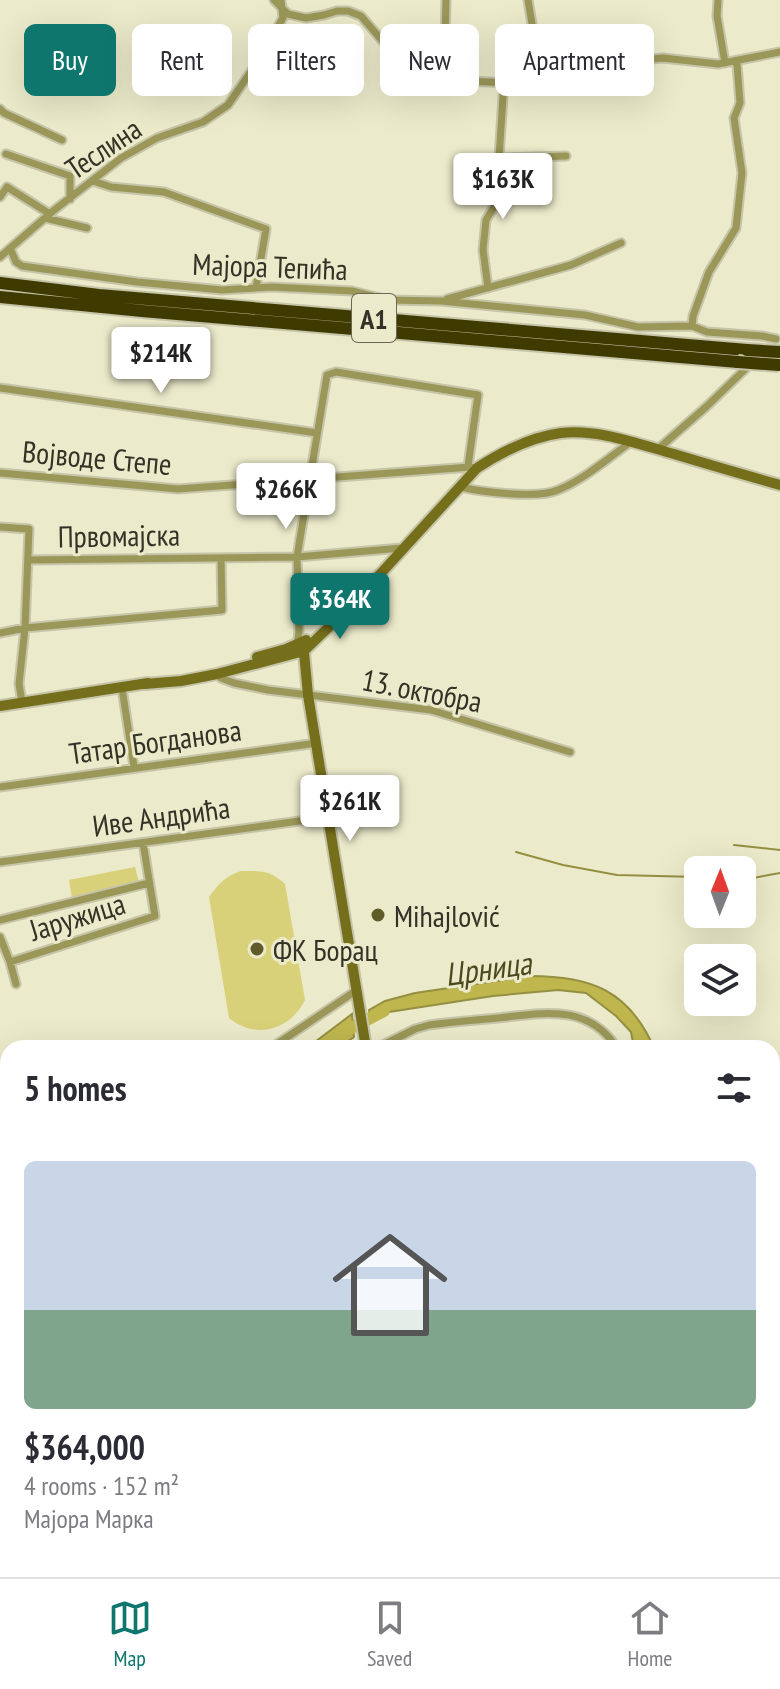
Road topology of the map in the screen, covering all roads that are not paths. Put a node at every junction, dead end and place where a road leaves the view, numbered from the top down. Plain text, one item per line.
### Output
1 (274, 0) edge
2 (446, 0) edge
3 (528, 0) edge
4 (718, 0) edge
5 (281, 3) edge
6 (445, 24) edge
7 (532, 24) edge
8 (380, 38) edge
9 (780, 52) edge
10 (654, 59) edge
11 (734, 61) junction
12 (725, 63) junction
13 (503, 96) edge
14 (0, 109) edge
15 (62, 140) dead end
16 (6, 154) dead end
17 (566, 156) dead end
18 (499, 158) junction
19 (93, 181) junction
20 (0, 197) edge
21 (70, 199) junction
22 (48, 216) junction
23 (87, 228) dead end
24 (621, 243) dead end
25 (10, 248) junction
26 (0, 257) edge
27 (0, 283) edge
28 (256, 288) junction
29 (488, 288) junction
30 (0, 297) edge
31 (441, 301) junction
32 (692, 326) junction
33 (779, 351) edge
34 (0, 388) edge
35 (317, 433) junction
36 (631, 442) junction
37 (658, 449) junction
38 (473, 467) junction
39 (0, 473) edge
40 (310, 481) junction
41 (780, 485) edge
42 (460, 487) junction
43 (0, 527) edge
44 (402, 548) junction
45 (297, 557) junction
46 (221, 558) junction
47 (28, 560) junction
48 (25, 628) junction
49 (0, 633) edge
50 (300, 644) junction
51 (217, 674) junction
52 (145, 684) junction
53 (122, 688) junction
54 (308, 695) junction
55 (22, 702) junction
56 (0, 706) edge
57 (317, 743) junction
58 (570, 752) dead end
59 (134, 767) junction
60 (0, 787) edge
61 (329, 817) junction
62 (143, 843) junction
63 (0, 862) edge
64 (149, 883) junction
65 (0, 920) edge
66 (0, 937) edge
67 (10, 962) junction
68 (16, 984) dead end
69 (357, 994) junction
70 (284, 1040) edge
71 (367, 1040) edge
72 (389, 1040) edge
73 (611, 1040) edge

1 - 5 street
2 - 6 street
3 - 7 street
4 - 12 street
5 - 8 street
5 - 19 street, Теслина
9 - 11 street
10 - 12 street
11 - 12 street
11 - 32 street
13 - 18 street
14 - 15 street
16 - 21 street
17 - 18 street
18 - 29 street
19 - 21 street, Теслина
19 - 28 street
20 - 22 street
21 - 22 street, Теслина
22 - 23 street
22 - 25 street, Теслина
24 - 29 street
25 - 26 street, Теслина
25 - 28 street, Мајора Тепића
27 - 33 highway, A1, bridge
28 - 31 street, Мајора Тепића
29 - 31 street
30 - 33 highway, A1, bridge
31 - 32 street, Мајора Тепића
32 - 33 street, Мајора Тепића
33 - 37 street
34 - 35 street
35 - 38 street
35 - 40 street
36 - 37 street
36 - 38 street
36 - 42 street
37 - 41 street
38 - 40 street, Војводе Степе
38 - 42 street
39 - 40 street, Војводе Степе
40 - 45 street
42 - 44 street
43 - 47 street, Првомајска
44 - 45 street, Првомајска
44 - 50 street
45 - 46 street, Првомајска
45 - 50 street
46 - 47 street, Првомајска
46 - 48 street
47 - 48 street
48 - 49 street
48 - 55 street
50 - 51 street
50 - 52 street
50 - 54 street
51 - 52 street
51 - 54 street, 13. октобра
52 - 53 street
53 - 55 street
53 - 59 street
54 - 57 street
54 - 58 street, 13. октобра
55 - 56 street
57 - 59 street, Татар Богданова
57 - 61 street
59 - 60 street, Татар Богданова
61 - 62 street, Иве Андрића
61 - 69 street
62 - 63 street, Иве Андрића
62 - 64 street
64 - 65 street
64 - 67 street, Јаружица
66 - 67 street
67 - 68 street
69 - 70 street
69 - 71 street
72 - 73 street

